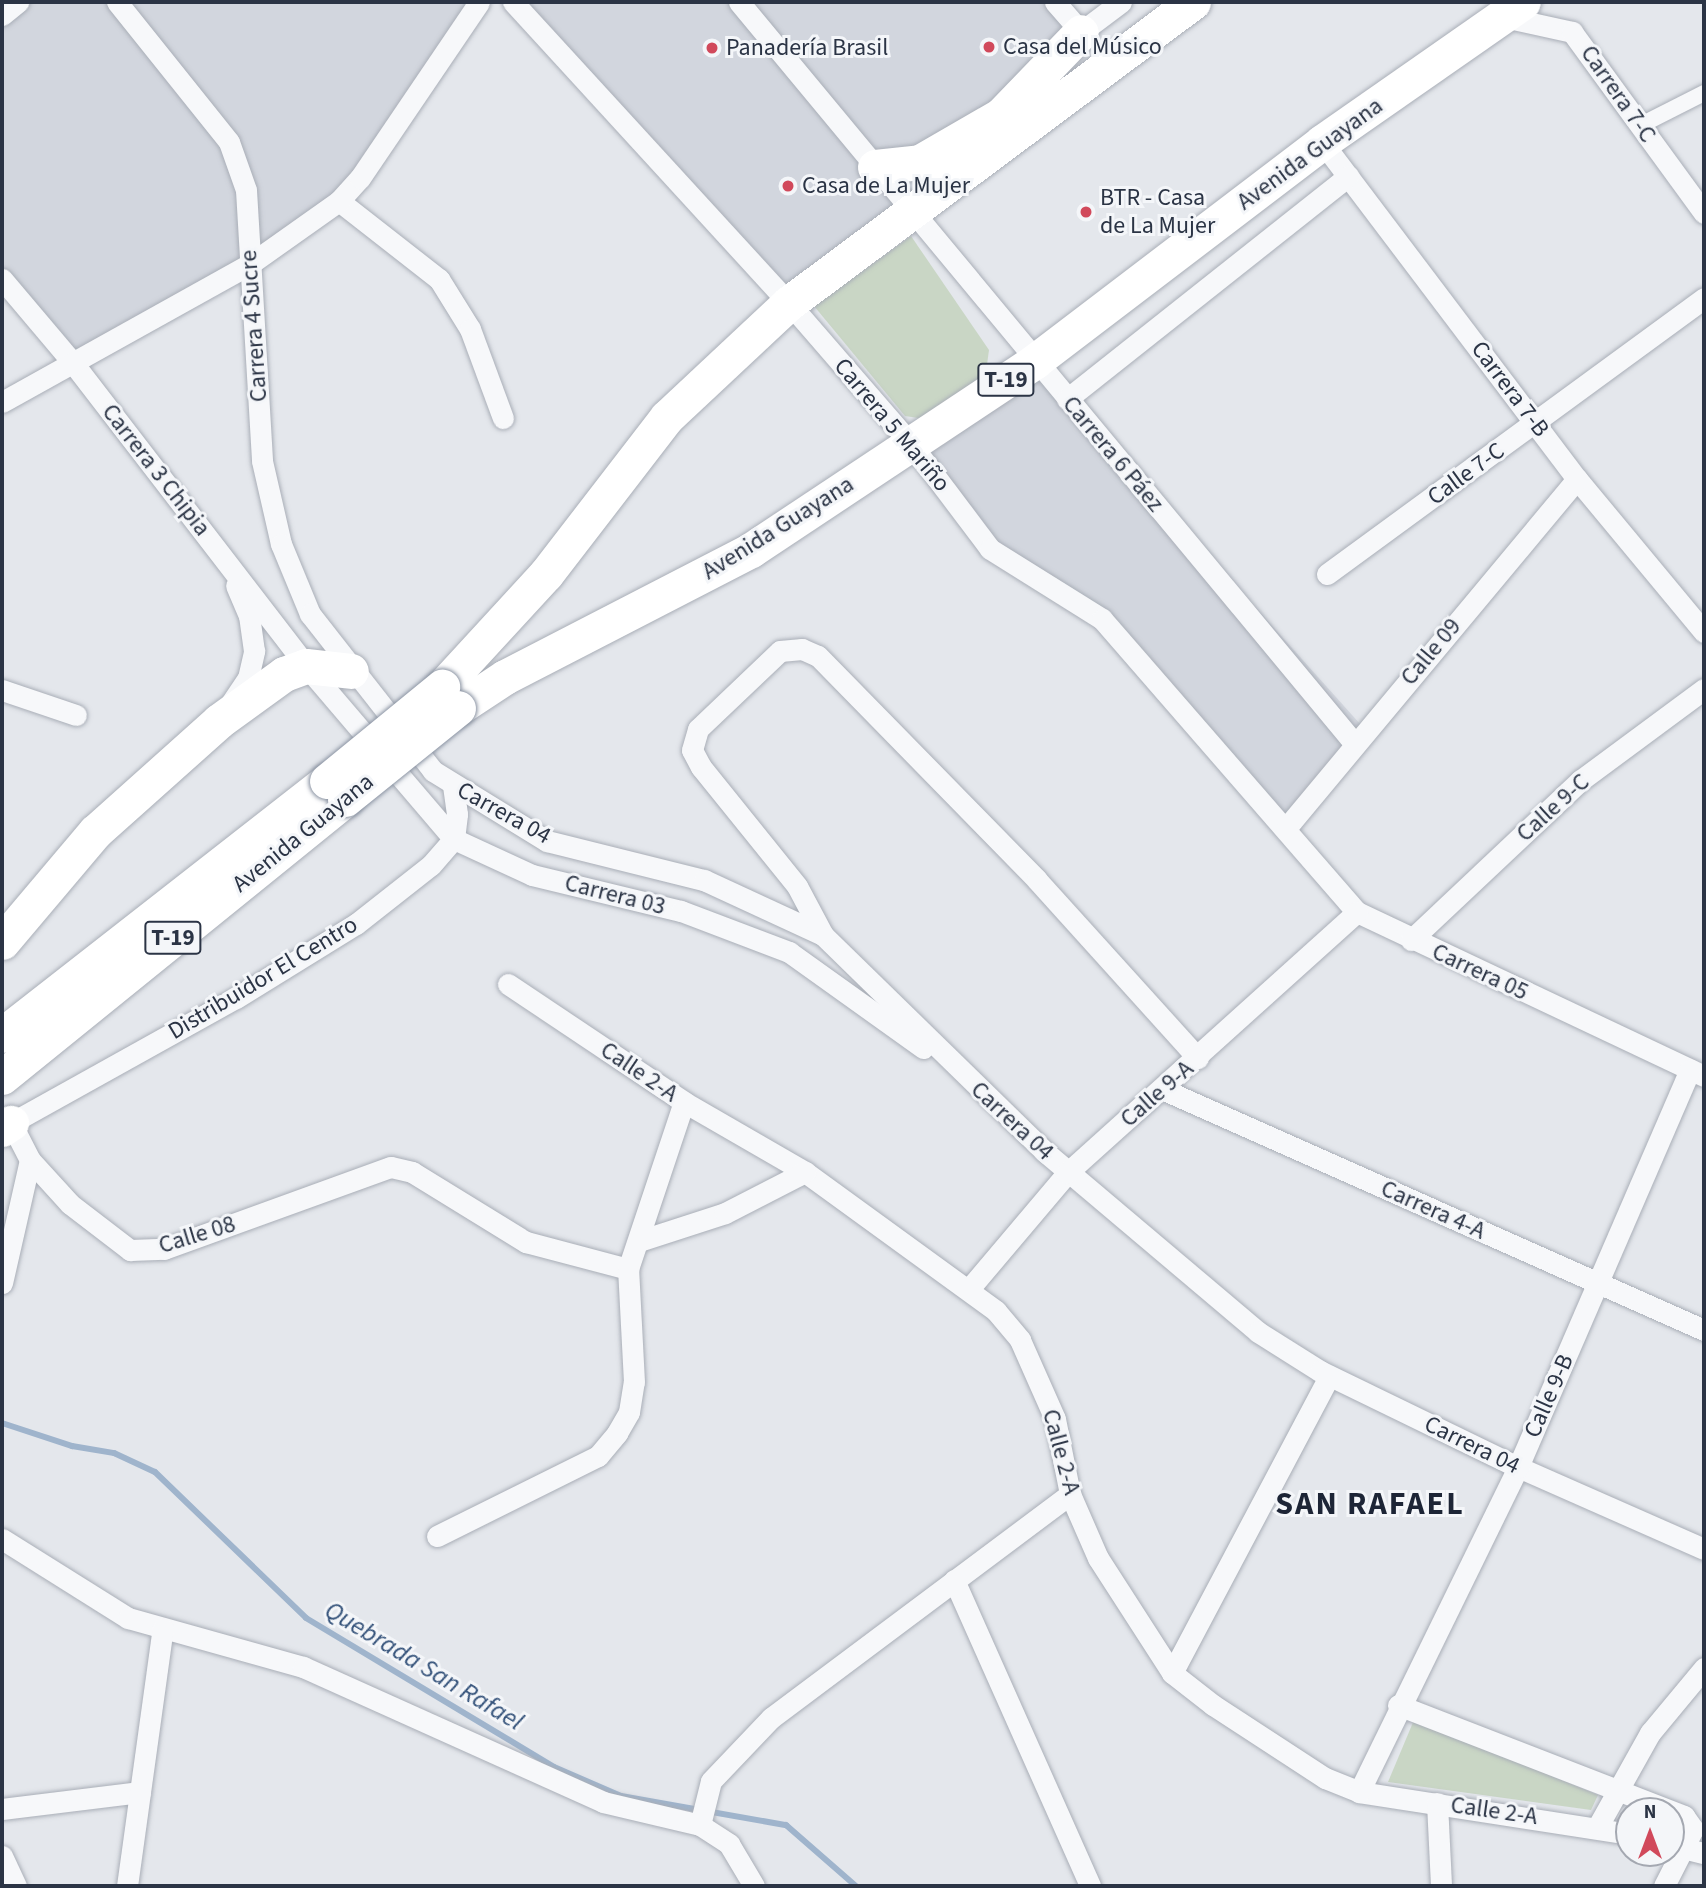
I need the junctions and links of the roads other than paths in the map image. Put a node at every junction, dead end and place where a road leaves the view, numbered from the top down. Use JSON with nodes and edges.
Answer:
{"nodes":[{"id":1,"x":18,"y":2,"type":"edge"},
{"id":2,"x":117,"y":2,"type":"edge"},
{"id":3,"x":479,"y":2,"type":"edge"},
{"id":4,"x":513,"y":2,"type":"edge"},
{"id":5,"x":739,"y":2,"type":"edge"},
{"id":6,"x":1055,"y":2,"type":"edge"},
{"id":7,"x":1121,"y":2,"type":"edge"},
{"id":8,"x":1194,"y":2,"type":"edge"},
{"id":9,"x":1513,"y":9,"type":"edge"},
{"id":10,"x":2,"y":15,"type":"edge"},
{"id":11,"x":1081,"y":32,"type":"junction"},
{"id":12,"x":1704,"y":93,"type":"edge"},
{"id":13,"x":1069,"y":94,"type":"junction"},
{"id":14,"x":1001,"y":115,"type":"junction"},
{"id":15,"x":1639,"y":126,"type":"junction"},
{"id":16,"x":1322,"y":142,"type":"junction"},
{"id":17,"x":875,"y":167,"type":"junction"},
{"id":18,"x":962,"y":172,"type":"junction"},
{"id":19,"x":1348,"y":176,"type":"junction"},
{"id":20,"x":339,"y":201,"type":"junction"},
{"id":21,"x":912,"y":213,"type":"junction"},
{"id":22,"x":1704,"y":213,"type":"edge"},
{"id":23,"x":250,"y":264,"type":"junction"},
{"id":24,"x":2,"y":279,"type":"edge"},
{"id":25,"x":1704,"y":298,"type":"edge"},
{"id":26,"x":789,"y":303,"type":"junction"},
{"id":27,"x":1035,"y":361,"type":"junction"},
{"id":28,"x":73,"y":363,"type":"junction"},
{"id":29,"x":1067,"y":399,"type":"junction"},
{"id":30,"x":2,"y":402,"type":"edge"},
{"id":31,"x":503,"y":418,"type":"dead end"},
{"id":32,"x":1537,"y":424,"type":"junction"},
{"id":33,"x":911,"y":444,"type":"junction"},
{"id":34,"x":1577,"y":478,"type":"junction"},
{"id":35,"x":225,"y":559,"type":"junction"},
{"id":36,"x":1327,"y":573,"type":"dead end"},
{"id":37,"x":1704,"y":632,"type":"edge"},
{"id":38,"x":306,"y":666,"type":"junction"},
{"id":39,"x":351,"y":671,"type":"junction"},
{"id":40,"x":1704,"y":689,"type":"edge"},
{"id":41,"x":2,"y":690,"type":"edge"},
{"id":42,"x":450,"y":698,"type":"junction"},
{"id":43,"x":76,"y":715,"type":"dead end"},
{"id":44,"x":219,"y":721,"type":"junction"},
{"id":45,"x":1354,"y":743,"type":"junction"},
{"id":46,"x":453,"y":785,"type":"junction"},
{"id":47,"x":336,"y":790,"type":"junction"},
{"id":48,"x":1287,"y":827,"type":"junction"},
{"id":49,"x":454,"y":839,"type":"junction"},
{"id":50,"x":1357,"y":912,"type":"junction"},
{"id":51,"x":823,"y":935,"type":"junction"},
{"id":52,"x":1411,"y":940,"type":"junction"},
{"id":53,"x":2,"y":942,"type":"edge"},
{"id":54,"x":508,"y":984,"type":"dead end"},
{"id":55,"x":2,"y":1035,"type":"edge"},
{"id":56,"x":1198,"y":1058,"type":"junction"},
{"id":57,"x":1697,"y":1073,"type":"edge"},
{"id":58,"x":2,"y":1077,"type":"edge"},
{"id":59,"x":964,"y":1077,"type":"junction"},
{"id":60,"x":1162,"y":1089,"type":"junction"},
{"id":61,"x":684,"y":1102,"type":"junction"},
{"id":62,"x":6,"y":1126,"type":"edge"},
{"id":63,"x":30,"y":1160,"type":"junction"},
{"id":64,"x":805,"y":1171,"type":"junction"},
{"id":65,"x":1067,"y":1173,"type":"junction"},
{"id":66,"x":639,"y":1241,"type":"junction"},
{"id":67,"x":628,"y":1269,"type":"junction"},
{"id":68,"x":2,"y":1283,"type":"edge"},
{"id":69,"x":1598,"y":1285,"type":"junction"},
{"id":70,"x":969,"y":1289,"type":"junction"},
{"id":71,"x":1704,"y":1330,"type":"edge"},
{"id":72,"x":1329,"y":1376,"type":"junction"},
{"id":73,"x":1518,"y":1467,"type":"junction"},
{"id":74,"x":1070,"y":1494,"type":"junction"},
{"id":75,"x":437,"y":1536,"type":"dead end"},
{"id":76,"x":2,"y":1539,"type":"edge"},
{"id":77,"x":1704,"y":1549,"type":"edge"},
{"id":78,"x":954,"y":1580,"type":"junction"},
{"id":79,"x":163,"y":1628,"type":"junction"},
{"id":80,"x":1704,"y":1668,"type":"edge"},
{"id":81,"x":1172,"y":1673,"type":"junction"},
{"id":82,"x":1398,"y":1705,"type":"junction"},
{"id":83,"x":1617,"y":1787,"type":"junction"},
{"id":84,"x":141,"y":1792,"type":"junction"},
{"id":85,"x":1359,"y":1792,"type":"junction"},
{"id":86,"x":1640,"y":1797,"type":"edge"},
{"id":87,"x":1437,"y":1803,"type":"junction"},
{"id":88,"x":2,"y":1809,"type":"edge"},
{"id":89,"x":1685,"y":1817,"type":"edge"},
{"id":90,"x":700,"y":1820,"type":"junction"},
{"id":91,"x":1598,"y":1826,"type":"junction"},
{"id":92,"x":1615,"y":1830,"type":"edge"},
{"id":93,"x":1685,"y":1837,"type":"edge"},
{"id":94,"x":1685,"y":1849,"type":"edge"},
{"id":95,"x":1704,"y":1853,"type":"edge"},
{"id":96,"x":2,"y":1856,"type":"edge"},
{"id":97,"x":1670,"y":1867,"type":"edge"},
{"id":98,"x":16,"y":1886,"type":"edge"},
{"id":99,"x":127,"y":1886,"type":"edge"},
{"id":100,"x":754,"y":1886,"type":"edge"},
{"id":101,"x":1090,"y":1886,"type":"edge"},
{"id":102,"x":1441,"y":1886,"type":"edge"},
{"id":103,"x":1664,"y":1886,"type":"edge"}],
"edges":[{"from":1,"to":10,"type":"street"},
{"from":2,"to":23,"type":"street","name":"Carrera 4 Sucre"},
{"from":3,"to":20,"type":"street"},
{"from":4,"to":26,"type":"street","name":"Carrera 5 Mariño"},
{"from":5,"to":17,"type":"street","name":"Carrera 6 Páez"},
{"from":6,"to":11,"type":"street"},
{"from":7,"to":11,"type":"street"},
{"from":8,"to":13,"type":"highway","name":"Avenida Guayana","number":"T-19"},
{"from":9,"to":15,"type":"street","name":"Carrera 7-C"},
{"from":9,"to":16,"type":"highway","name":"Avenida Guayana","number":"T-19"},
{"from":11,"to":14,"type":"highway"},
{"from":12,"to":15,"type":"street"},
{"from":13,"to":14,"type":"highway"},
{"from":13,"to":18,"type":"highway","name":"Avenida Guayana","number":"T-19"},
{"from":14,"to":17,"type":"highway"},
{"from":14,"to":18,"type":"highway"},
{"from":15,"to":22,"type":"street","name":"Carrera 7-C"},
{"from":16,"to":19,"type":"street","name":"Carrera 7-B"},
{"from":16,"to":27,"type":"highway","name":"Avenida Guayana","number":"T-19"},
{"from":17,"to":21,"type":"street","name":"Carrera 6 Páez"},
{"from":18,"to":21,"type":"highway","name":"Avenida Guayana","number":"T-19"},
{"from":19,"to":29,"type":"street"},
{"from":19,"to":32,"type":"street","name":"Carrera 7-B"},
{"from":20,"to":23,"type":"street"},
{"from":20,"to":31,"type":"street"},
{"from":21,"to":26,"type":"highway","name":"Avenida Guayana","number":"T-19"},
{"from":21,"to":27,"type":"street","name":"Carrera 6 Páez"},
{"from":23,"to":28,"type":"street"},
{"from":23,"to":39,"type":"street","name":"Carrera 4 Sucre"},
{"from":24,"to":28,"type":"street","name":"Carrera 3 Chipia"},
{"from":25,"to":32,"type":"street","name":"Calle 7-C"},
{"from":26,"to":33,"type":"street","name":"Carrera 5 Mariño"},
{"from":26,"to":42,"type":"highway","name":"Avenida Guayana","number":"T-19"},
{"from":27,"to":29,"type":"street","name":"Carrera 6 Páez"},
{"from":27,"to":33,"type":"highway","name":"Avenida Guayana","number":"T-19"},
{"from":28,"to":30,"type":"street"},
{"from":28,"to":35,"type":"street","name":"Carrera 3 Chipia"},
{"from":29,"to":45,"type":"street","name":"Carrera 6 Páez"},
{"from":32,"to":34,"type":"street","name":"Carrera 7-B"},
{"from":32,"to":36,"type":"street","name":"Calle 7-C"},
{"from":33,"to":42,"type":"highway","name":"Avenida Guayana","number":"T-19"},
{"from":33,"to":48,"type":"street","name":"Carrera 5 Mariño"},
{"from":34,"to":37,"type":"street","name":"Carrera 7-B"},
{"from":34,"to":45,"type":"street","name":"Calle 09"},
{"from":35,"to":38,"type":"street","name":"Carrera 3 Chipia"},
{"from":35,"to":44,"type":"street"},
{"from":38,"to":39,"type":"highway"},
{"from":38,"to":44,"type":"highway"},
{"from":38,"to":49,"type":"street","name":"Carrera 03"},
{"from":39,"to":46,"type":"street","name":"Carrera 04"},
{"from":40,"to":52,"type":"street","name":"Calle 9-C"},
{"from":41,"to":43,"type":"street"},
{"from":42,"to":47,"type":"highway","name":"Avenida Guayana","number":"T-19","bridge":true},
{"from":44,"to":53,"type":"highway"},
{"from":45,"to":48,"type":"street","name":"Calle 09"},
{"from":46,"to":49,"type":"street"},
{"from":46,"to":51,"type":"street","name":"Carrera 04"},
{"from":47,"to":55,"type":"highway","name":"Avenida Guayana","number":"T-19"},
{"from":47,"to":58,"type":"highway","name":"Avenida Guayana","number":"T-19"},
{"from":48,"to":50,"type":"street","name":"Carrera 05"},
{"from":49,"to":59,"type":"street","name":"Carrera 03"},
{"from":49,"to":62,"type":"street","name":"Distribuidor El Centro"},
{"from":50,"to":52,"type":"street","name":"Carrera 05"},
{"from":50,"to":56,"type":"street","name":"Calle 9-A"},
{"from":51,"to":56,"type":"street"},
{"from":51,"to":59,"type":"street","name":"Carrera 04"},
{"from":52,"to":57,"type":"street","name":"Carrera 05"},
{"from":54,"to":61,"type":"street","name":"Calle 2-A"},
{"from":56,"to":60,"type":"street","name":"Calle 9-A"},
{"from":57,"to":69,"type":"street","name":"Calle 9-B"},
{"from":59,"to":65,"type":"street","name":"Carrera 04"},
{"from":60,"to":65,"type":"street","name":"Calle 9-A"},
{"from":60,"to":69,"type":"street","name":"Carrera 4-A"},
{"from":61,"to":64,"type":"street","name":"Calle 2-A"},
{"from":61,"to":66,"type":"street"},
{"from":62,"to":63,"type":"street","name":"Calle 08"},
{"from":63,"to":67,"type":"street","name":"Calle 08"},
{"from":63,"to":68,"type":"street"},
{"from":64,"to":66,"type":"street"},
{"from":64,"to":70,"type":"street","name":"Calle 2-A"},
{"from":65,"to":70,"type":"street","name":"Calle 9-A"},
{"from":65,"to":72,"type":"street","name":"Carrera 04"},
{"from":66,"to":67,"type":"street"},
{"from":67,"to":75,"type":"street"},
{"from":69,"to":71,"type":"street","name":"Carrera 4-A"},
{"from":69,"to":73,"type":"street","name":"Calle 9-B"},
{"from":70,"to":74,"type":"street","name":"Calle 2-A"},
{"from":72,"to":73,"type":"street","name":"Carrera 04"},
{"from":72,"to":81,"type":"street"},
{"from":73,"to":77,"type":"street","name":"Carrera 04"},
{"from":73,"to":82,"type":"street","name":"Calle 9-B"},
{"from":74,"to":78,"type":"street"},
{"from":74,"to":81,"type":"street","name":"Calle 2-A"},
{"from":76,"to":79,"type":"street"},
{"from":78,"to":90,"type":"street"},
{"from":78,"to":101,"type":"street"},
{"from":79,"to":84,"type":"street"},
{"from":79,"to":90,"type":"street"},
{"from":80,"to":83,"type":"street"},
{"from":81,"to":85,"type":"street","name":"Calle 2-A"},
{"from":82,"to":83,"type":"street"},
{"from":82,"to":85,"type":"street","name":"Calle 9-B"},
{"from":83,"to":86,"type":"street"},
{"from":83,"to":91,"type":"street"},
{"from":84,"to":88,"type":"street"},
{"from":84,"to":99,"type":"street"},
{"from":85,"to":87,"type":"street","name":"Calle 2-A"},
{"from":87,"to":91,"type":"street","name":"Calle 2-A"},
{"from":87,"to":102,"type":"street"},
{"from":89,"to":93,"type":"street"},
{"from":90,"to":100,"type":"street"},
{"from":91,"to":92,"type":"street","name":"Calle 2-A"},
{"from":94,"to":95,"type":"street"},
{"from":96,"to":98,"type":"street"},
{"from":97,"to":103,"type":"street"}]}
